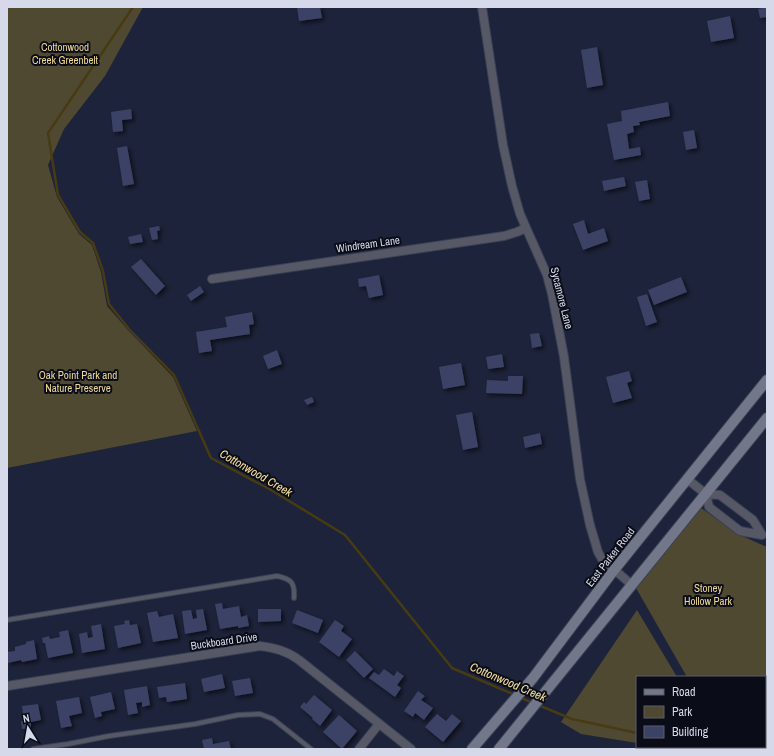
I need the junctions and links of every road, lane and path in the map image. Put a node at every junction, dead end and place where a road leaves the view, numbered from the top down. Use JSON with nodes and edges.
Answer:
{"nodes":[{"id":1,"x":482,"y":7,"type":"edge"},
{"id":2,"x":526,"y":228,"type":"junction"},
{"id":3,"x":212,"y":278,"type":"dead end"},
{"id":4,"x":767,"y":380,"type":"edge"},
{"id":5,"x":767,"y":418,"type":"edge"},
{"id":6,"x":687,"y":479,"type":"junction"},
{"id":7,"x":706,"y":494,"type":"junction"},
{"id":8,"x":764,"y":536,"type":"edge"},
{"id":9,"x":614,"y":570,"type":"junction"},
{"id":10,"x":632,"y":585,"type":"junction"},
{"id":11,"x":294,"y":598,"type":"dead end"},
{"id":12,"x":7,"y":620,"type":"edge"},
{"id":13,"x":7,"y":686,"type":"edge"},
{"id":14,"x":379,"y":724,"type":"junction"},
{"id":15,"x":33,"y":749,"type":"edge"},
{"id":16,"x":311,"y":749,"type":"edge"},
{"id":17,"x":359,"y":749,"type":"edge"},
{"id":18,"x":411,"y":749,"type":"edge"},
{"id":19,"x":472,"y":749,"type":"edge"},
{"id":20,"x":500,"y":749,"type":"edge"}],
"edges":[{"from":1,"to":2,"type":"street","name":"Sycamore Lane"},
{"from":2,"to":3,"type":"street","name":"Windream Lane"},
{"from":2,"to":9,"type":"street","name":"Sycamore Lane"},
{"from":4,"to":6,"type":"main road","name":"East Parker Road"},
{"from":5,"to":7,"type":"main road"},
{"from":6,"to":7,"type":"street"},
{"from":6,"to":9,"type":"main road","name":"East Parker Road"},
{"from":7,"to":8,"type":"street"},
{"from":7,"to":8,"type":"street"},
{"from":7,"to":10,"type":"main road"},
{"from":9,"to":10,"type":"street","name":"Sycamore Lane"},
{"from":9,"to":19,"type":"main road","name":"East Parker Road"},
{"from":10,"to":20,"type":"main road"},
{"from":11,"to":12,"type":"lane"},
{"from":13,"to":14,"type":"street","name":"Buckboard Drive"},
{"from":14,"to":17,"type":"street"},
{"from":14,"to":18,"type":"street","name":"Buckboard Drive"},
{"from":15,"to":16,"type":"lane"}]}
